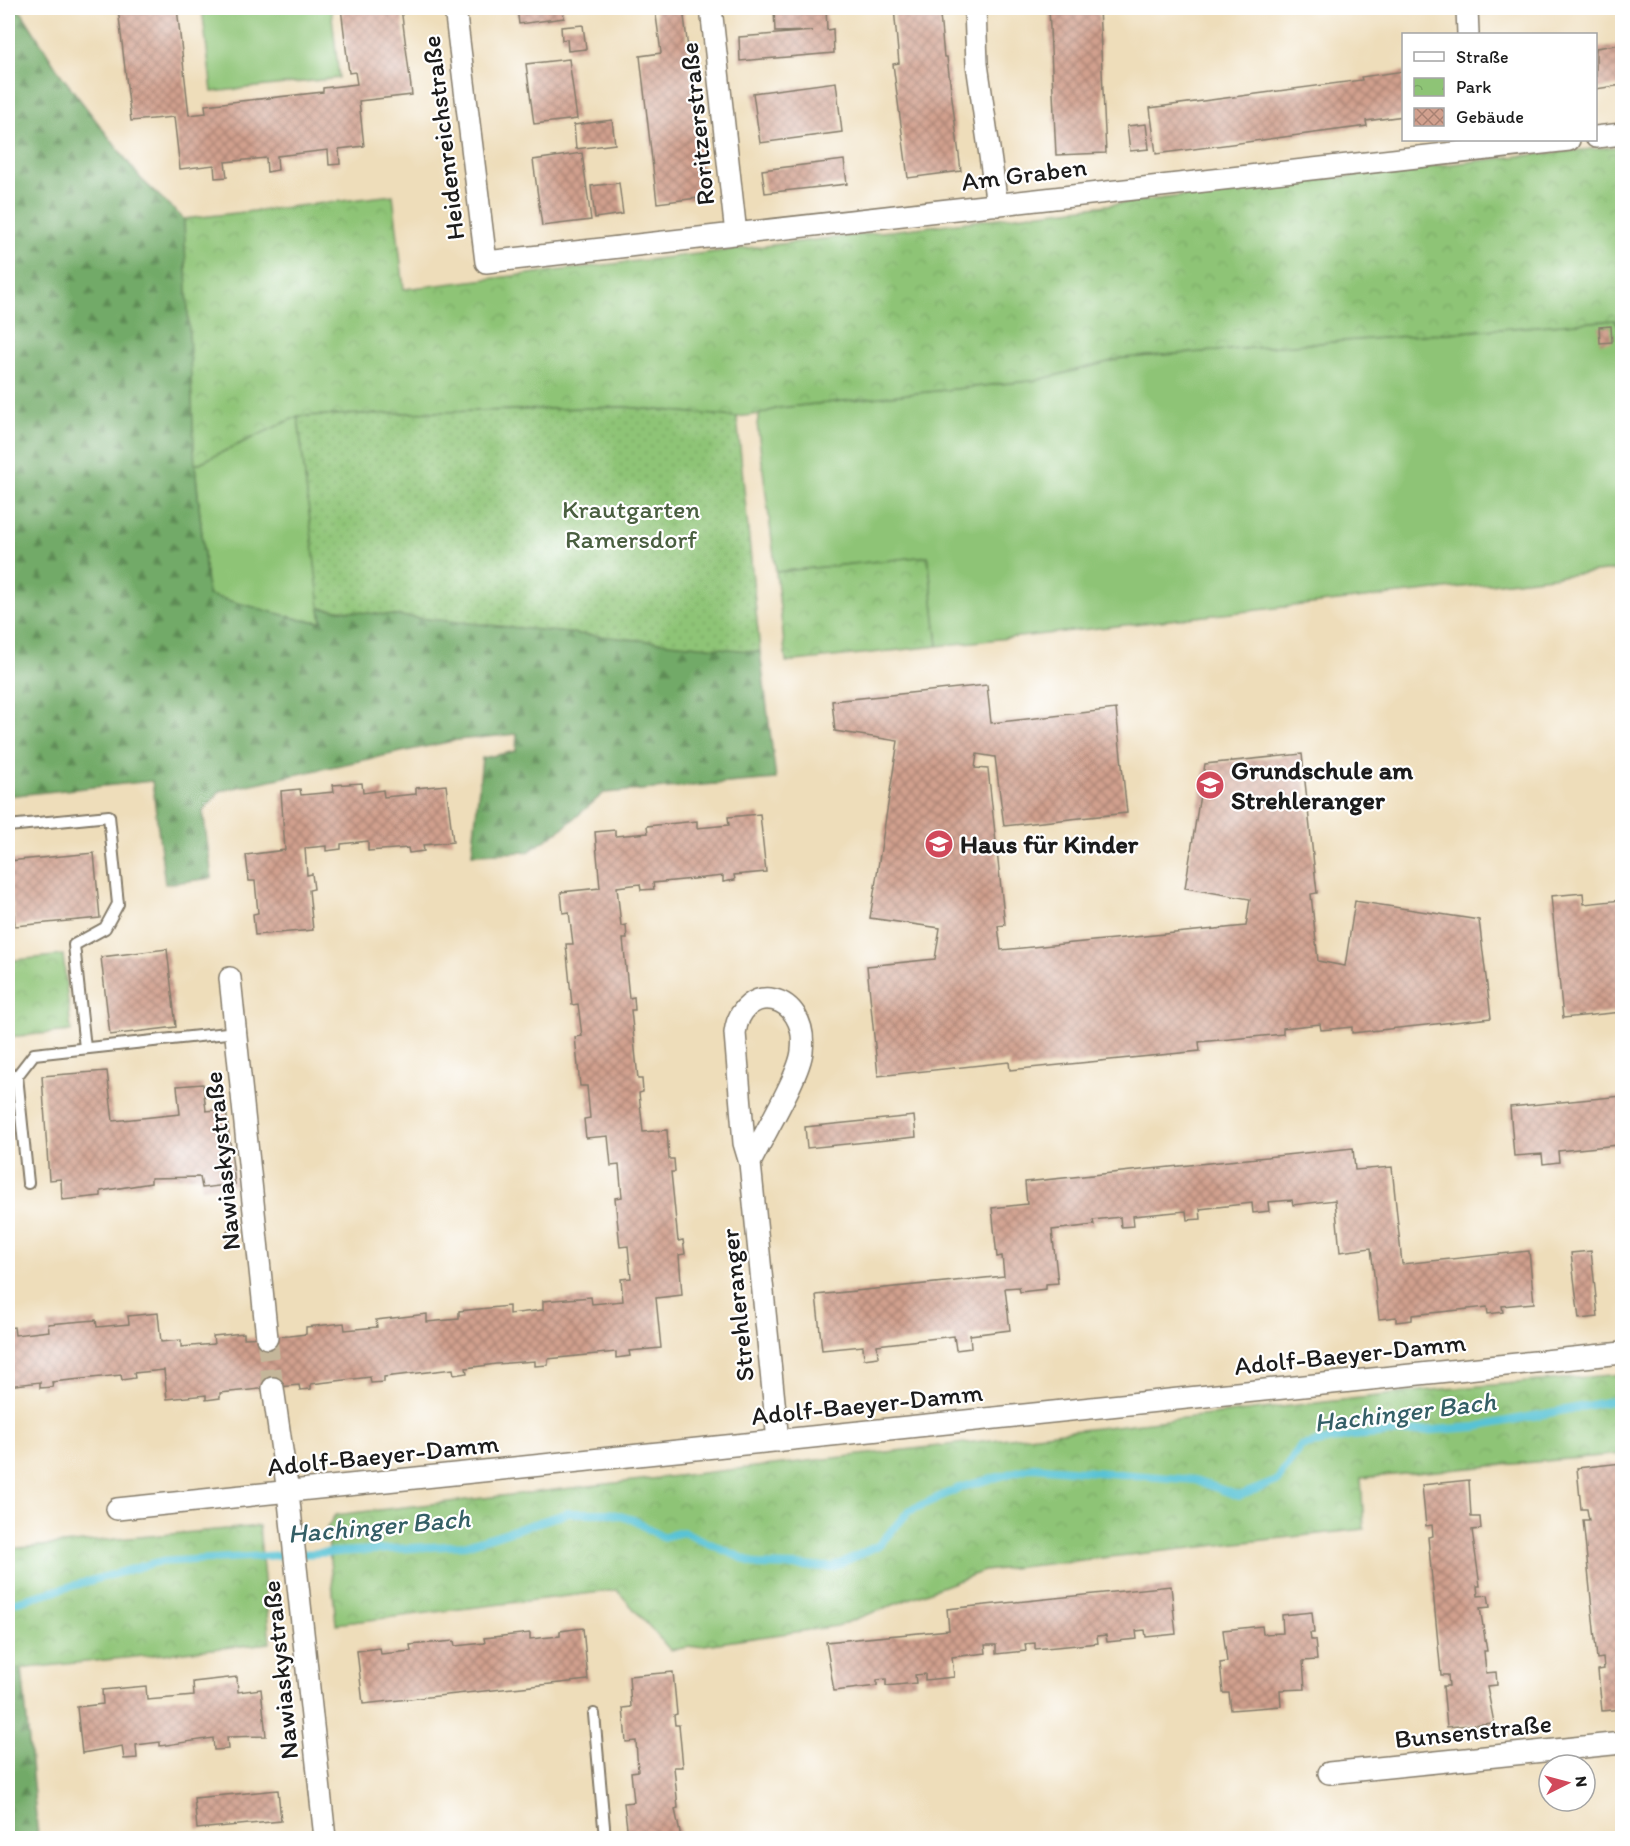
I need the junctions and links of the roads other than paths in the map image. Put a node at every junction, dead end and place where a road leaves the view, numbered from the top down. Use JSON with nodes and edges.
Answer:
{"nodes":[{"id":1,"x":455,"y":8,"type":"edge"},
{"id":2,"x":711,"y":8,"type":"edge"},
{"id":3,"x":975,"y":8,"type":"edge"},
{"id":4,"x":1467,"y":8,"type":"edge"},
{"id":5,"x":1468,"y":33,"type":"edge"},
{"id":6,"x":1623,"y":134,"type":"edge"},
{"id":7,"x":1597,"y":137,"type":"edge"},
{"id":8,"x":1545,"y":141,"type":"edge"},
{"id":9,"x":1474,"y":144,"type":"edge"},
{"id":10,"x":996,"y":205,"type":"junction"},
{"id":11,"x":736,"y":234,"type":"junction"},
{"id":12,"x":486,"y":262,"type":"joint"},
{"id":13,"x":8,"y":826,"type":"edge"},
{"id":14,"x":230,"y":978,"type":"dead end"},
{"id":15,"x":236,"y":1032,"type":"junction"},
{"id":16,"x":85,"y":1048,"type":"junction"},
{"id":17,"x":750,"y":1163,"type":"junction"},
{"id":18,"x":28,"y":1183,"type":"dead end"},
{"id":19,"x":267,"y":1338,"type":"tunnel mouth"},
{"id":20,"x":1623,"y":1353,"type":"edge"},
{"id":21,"x":273,"y":1388,"type":"tunnel mouth"},
{"id":22,"x":778,"y":1441,"type":"junction"},
{"id":23,"x":288,"y":1492,"type":"junction"},
{"id":24,"x":117,"y":1509,"type":"dead end"},
{"id":25,"x":594,"y":1714,"type":"dead end"},
{"id":26,"x":1623,"y":1743,"type":"edge"},
{"id":27,"x":1329,"y":1773,"type":"dead end"},
{"id":28,"x":325,"y":1839,"type":"edge"},
{"id":29,"x":605,"y":1839,"type":"edge"}],
"edges":[{"from":1,"to":12,"type":"street","name":"Heidenreichstraße"},
{"from":2,"to":11,"type":"street","name":"Roritzerstraße"},
{"from":3,"to":10,"type":"street"},
{"from":4,"to":5,"type":"street"},
{"from":6,"to":7,"type":"street"},
{"from":8,"to":9,"type":"street","name":"Am Graben"},
{"from":9,"to":10,"type":"street","name":"Am Graben"},
{"from":10,"to":11,"type":"street","name":"Am Graben"},
{"from":11,"to":12,"type":"street","name":"Am Graben"},
{"from":13,"to":16,"type":"lane"},
{"from":14,"to":15,"type":"street","name":"Nawiaskystraße"},
{"from":15,"to":16,"type":"lane"},
{"from":15,"to":19,"type":"street","name":"Nawiaskystraße"},
{"from":16,"to":18,"type":"lane"},
{"from":17,"to":17,"type":"street","name":"Strehleranger"},
{"from":17,"to":22,"type":"street","name":"Strehleranger"},
{"from":20,"to":22,"type":"street","name":"Adolf-Baeyer-Damm"},
{"from":21,"to":23,"type":"street","name":"Nawiaskystraße"},
{"from":22,"to":23,"type":"street","name":"Adolf-Baeyer-Damm"},
{"from":23,"to":24,"type":"street","name":"Adolf-Baeyer-Damm"},
{"from":23,"to":28,"type":"street","name":"Nawiaskystraße"},
{"from":25,"to":29,"type":"lane"},
{"from":26,"to":27,"type":"street","name":"Bunsenstraße"}]}
